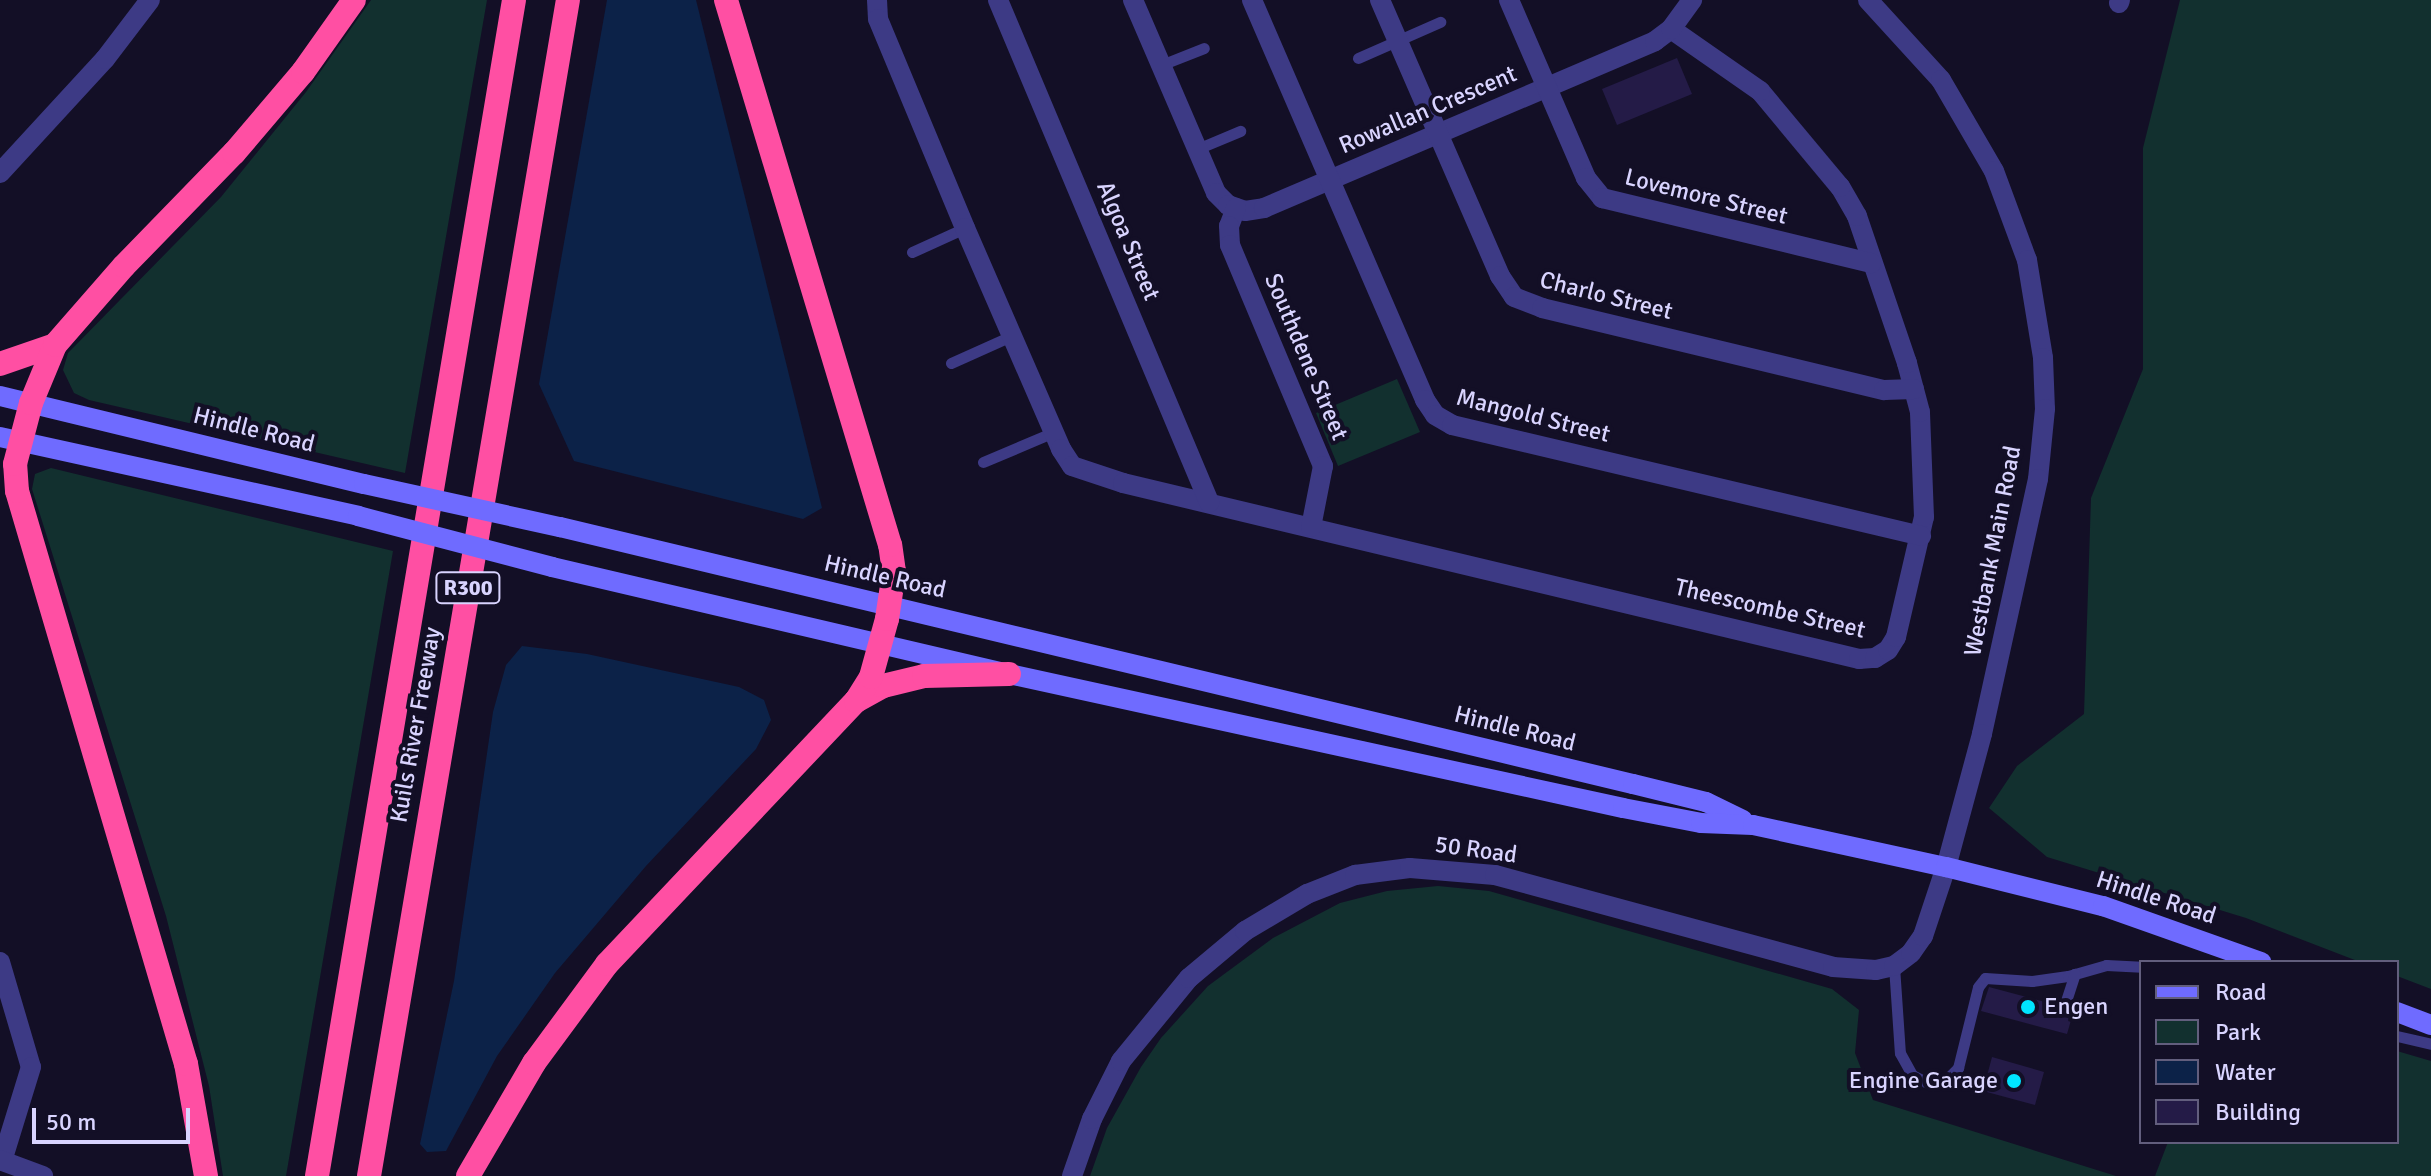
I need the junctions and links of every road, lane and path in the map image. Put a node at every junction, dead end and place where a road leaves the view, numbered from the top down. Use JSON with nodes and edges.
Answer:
{"nodes":[{"id":1,"x":150,"y":0,"type":"edge"},
{"id":2,"x":354,"y":0,"type":"edge"},
{"id":3,"x":514,"y":0,"type":"edge"},
{"id":4,"x":568,"y":0,"type":"edge"},
{"id":5,"x":726,"y":0,"type":"edge"},
{"id":6,"x":877,"y":0,"type":"edge"},
{"id":7,"x":998,"y":0,"type":"edge"},
{"id":8,"x":1133,"y":0,"type":"edge"},
{"id":9,"x":1252,"y":0,"type":"edge"},
{"id":10,"x":1380,"y":0,"type":"edge"},
{"id":11,"x":1509,"y":0,"type":"edge"},
{"id":12,"x":1692,"y":0,"type":"edge"},
{"id":13,"x":1868,"y":0,"type":"edge"},
{"id":14,"x":1440,"y":22,"type":"dead end"},
{"id":15,"x":1671,"y":29,"type":"junction"},
{"id":16,"x":1398,"y":41,"type":"junction"},
{"id":17,"x":1204,"y":48,"type":"dead end"},
{"id":18,"x":1358,"y":58,"type":"dead end"},
{"id":19,"x":1161,"y":65,"type":"junction"},
{"id":20,"x":1548,"y":87,"type":"junction"},
{"id":21,"x":1240,"y":131,"type":"dead end"},
{"id":22,"x":1438,"y":134,"type":"junction"},
{"id":23,"x":1197,"y":149,"type":"junction"},
{"id":24,"x":0,"y":173,"type":"edge"},
{"id":25,"x":1330,"y":180,"type":"junction"},
{"id":26,"x":1236,"y":208,"type":"junction"},
{"id":27,"x":965,"y":228,"type":"junction"},
{"id":28,"x":912,"y":252,"type":"dead end"},
{"id":29,"x":1871,"y":263,"type":"junction"},
{"id":30,"x":1011,"y":336,"type":"junction"},
{"id":31,"x":55,"y":345,"type":"junction"},
{"id":32,"x":951,"y":363,"type":"dead end"},
{"id":33,"x":0,"y":364,"type":"edge"},
{"id":34,"x":1914,"y":389,"type":"junction"},
{"id":35,"x":0,"y":396,"type":"edge"},
{"id":36,"x":31,"y":403,"type":"junction"},
{"id":37,"x":1054,"y":432,"type":"junction"},
{"id":38,"x":10,"y":439,"type":"edge"},
{"id":39,"x":983,"y":462,"type":"dead end"},
{"id":40,"x":1209,"y":502,"type":"junction"},
{"id":41,"x":1311,"y":527,"type":"junction"},
{"id":42,"x":1921,"y":536,"type":"junction"},
{"id":43,"x":890,"y":604,"type":"junction"},
{"id":44,"x":881,"y":643,"type":"junction"},
{"id":45,"x":1009,"y":674,"type":"junction"},
{"id":46,"x":856,"y":701,"type":"junction"},
{"id":47,"x":1753,"y":825,"type":"junction"},
{"id":48,"x":1946,"y":867,"type":"junction"},
{"id":49,"x":2255,"y":960,"type":"edge"},
{"id":50,"x":0,"y":962,"type":"edge"},
{"id":51,"x":1894,"y":966,"type":"junction"},
{"id":52,"x":2139,"y":967,"type":"edge"},
{"id":53,"x":2075,"y":974,"type":"junction"},
{"id":54,"x":2064,"y":1007,"type":"dead end"},
{"id":55,"x":8,"y":1010,"type":"edge"},
{"id":56,"x":2399,"y":1013,"type":"edge"},
{"id":57,"x":2431,"y":1025,"type":"edge"},
{"id":58,"x":2399,"y":1036,"type":"edge"},
{"id":59,"x":2431,"y":1044,"type":"edge"},
{"id":60,"x":1,"y":1160,"type":"edge"},
{"id":61,"x":43,"y":1176,"type":"edge"},
{"id":62,"x":206,"y":1176,"type":"edge"},
{"id":63,"x":317,"y":1176,"type":"edge"},
{"id":64,"x":369,"y":1176,"type":"edge"},
{"id":65,"x":468,"y":1176,"type":"edge"},
{"id":66,"x":1072,"y":1176,"type":"edge"}],
"edges":[{"from":1,"to":24,"type":"street"},
{"from":2,"to":31,"type":"highway"},
{"from":3,"to":63,"type":"highway","name":"Kuils River Freeway","number":"R300"},
{"from":4,"to":64,"type":"highway","name":"Kuils River Freeway","number":"R300"},
{"from":5,"to":43,"type":"highway"},
{"from":6,"to":27,"type":"street","name":"Theescombe Street"},
{"from":7,"to":40,"type":"street","name":"Algoa Street"},
{"from":8,"to":19,"type":"street"},
{"from":9,"to":25,"type":"street","name":"Mangold Street"},
{"from":10,"to":16,"type":"street","name":"Charlo Street"},
{"from":11,"to":20,"type":"street","name":"Lovemore Street"},
{"from":12,"to":15,"type":"street","name":"Rowallan Crescent"},
{"from":13,"to":48,"type":"street","name":"Westbank Main Road"},
{"from":14,"to":16,"type":"lane"},
{"from":15,"to":20,"type":"street","name":"Rowallan Crescent"},
{"from":15,"to":29,"type":"street","name":"Theescombe Street"},
{"from":16,"to":18,"type":"lane"},
{"from":16,"to":22,"type":"street","name":"Charlo Street"},
{"from":17,"to":19,"type":"lane"},
{"from":19,"to":23,"type":"street"},
{"from":20,"to":22,"type":"street","name":"Rowallan Crescent"},
{"from":20,"to":29,"type":"street","name":"Lovemore Street"},
{"from":21,"to":23,"type":"lane"},
{"from":22,"to":25,"type":"street","name":"Rowallan Crescent"},
{"from":22,"to":34,"type":"street","name":"Charlo Street"},
{"from":23,"to":26,"type":"street"},
{"from":25,"to":26,"type":"street","name":"Rowallan Crescent"},
{"from":25,"to":42,"type":"street","name":"Mangold Street"},
{"from":26,"to":41,"type":"street","name":"Southdene Street"},
{"from":27,"to":28,"type":"lane"},
{"from":27,"to":30,"type":"street","name":"Theescombe Street"},
{"from":29,"to":34,"type":"street","name":"Theescombe Street"},
{"from":30,"to":32,"type":"lane"},
{"from":30,"to":37,"type":"street","name":"Theescombe Street"},
{"from":31,"to":33,"type":"highway"},
{"from":31,"to":36,"type":"highway"},
{"from":34,"to":42,"type":"street","name":"Theescombe Street"},
{"from":35,"to":36,"type":"main road","name":"Hindle Road"},
{"from":36,"to":38,"type":"highway"},
{"from":36,"to":43,"type":"main road","name":"Hindle Road","bridge":true},
{"from":37,"to":39,"type":"lane"},
{"from":37,"to":40,"type":"street","name":"Theescombe Street"},
{"from":38,"to":44,"type":"main road","name":"Hindle Road","bridge":true},
{"from":38,"to":62,"type":"highway"},
{"from":40,"to":41,"type":"street","name":"Theescombe Street"},
{"from":41,"to":42,"type":"street","name":"Theescombe Street"},
{"from":43,"to":44,"type":"highway"},
{"from":43,"to":47,"type":"main road","name":"Hindle Road"},
{"from":44,"to":45,"type":"main road","name":"Hindle Road"},
{"from":44,"to":46,"type":"highway"},
{"from":45,"to":46,"type":"highway"},
{"from":45,"to":47,"type":"main road","name":"Hindle Road"},
{"from":46,"to":65,"type":"highway"},
{"from":47,"to":48,"type":"main road","name":"Hindle Road"},
{"from":48,"to":49,"type":"main road","name":"Hindle Road"},
{"from":48,"to":51,"type":"street"},
{"from":50,"to":55,"type":"street"},
{"from":51,"to":53,"type":"lane"},
{"from":51,"to":66,"type":"street","name":"50 Road"},
{"from":52,"to":53,"type":"lane"},
{"from":53,"to":54,"type":"lane"},
{"from":55,"to":60,"type":"street"},
{"from":56,"to":57,"type":"main road"},
{"from":58,"to":59,"type":"lane"},
{"from":60,"to":61,"type":"street"}]}
